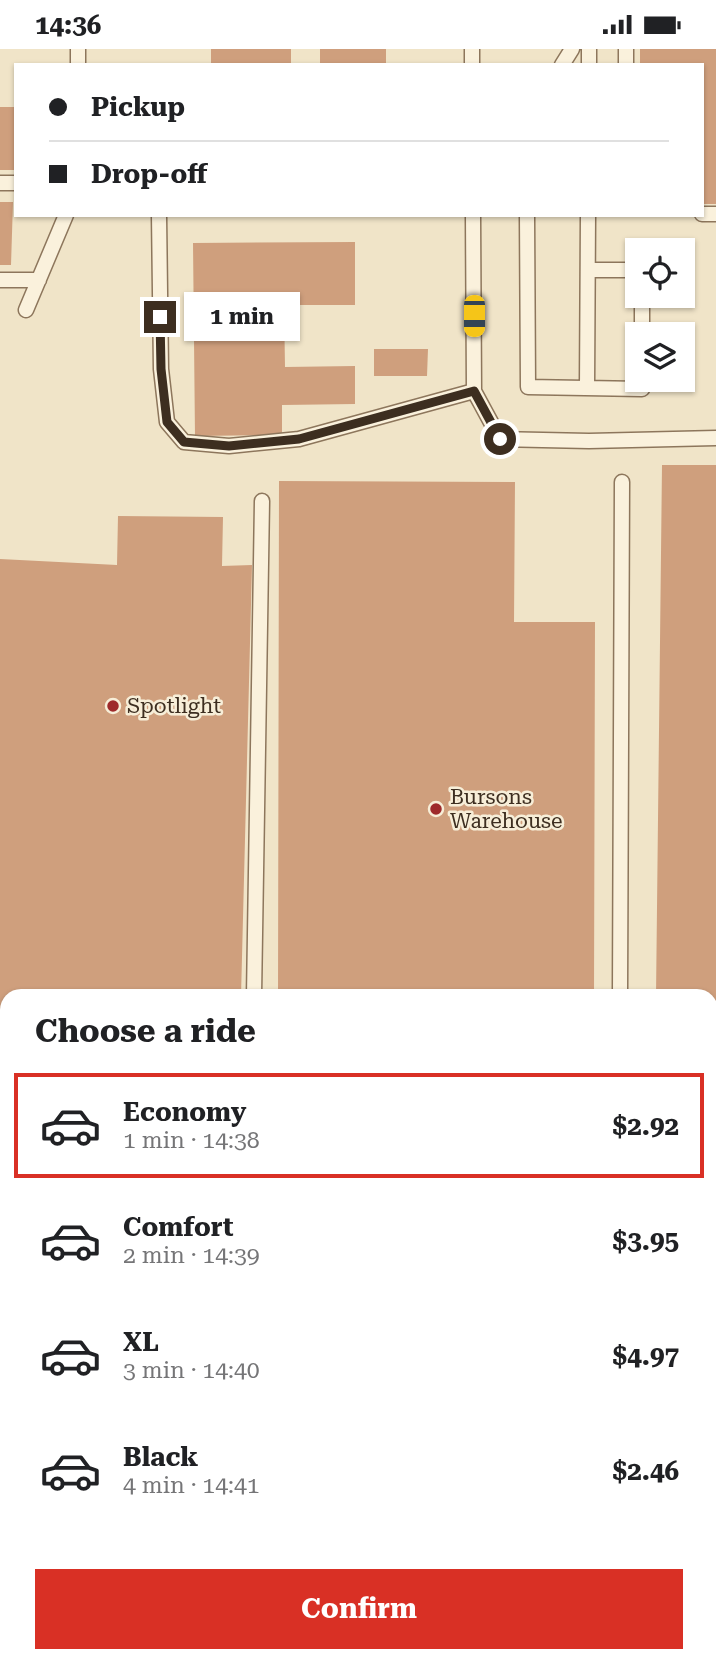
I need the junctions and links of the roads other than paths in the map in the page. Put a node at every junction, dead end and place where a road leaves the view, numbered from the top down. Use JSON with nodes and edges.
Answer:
{"nodes":[{"id":1,"x":65,"y":217,"type":"edge"},
{"id":2,"x":159,"y":217,"type":"edge"},
{"id":3,"x":473,"y":217,"type":"edge"},
{"id":4,"x":527,"y":217,"type":"edge"},
{"id":5,"x":588,"y":217,"type":"edge"},
{"id":6,"x":588,"y":270,"type":"junction"},
{"id":7,"x":625,"y":270,"type":"edge"},
{"id":8,"x":0,"y":280,"type":"edge"},
{"id":9,"x":39,"y":280,"type":"junction"},
{"id":10,"x":26,"y":310,"type":"dead end"},
{"id":11,"x":586,"y":388,"type":"junction"},
{"id":12,"x":625,"y":389,"type":"edge"},
{"id":13,"x":474,"y":391,"type":"junction"},
{"id":14,"x":716,"y":438,"type":"edge"},
{"id":15,"x":622,"y":482,"type":"dead end"},
{"id":16,"x":262,"y":501,"type":"dead end"},
{"id":17,"x":254,"y":989,"type":"edge"},
{"id":18,"x":620,"y":989,"type":"edge"}],
"edges":[{"from":1,"to":9,"type":"lane"},
{"from":2,"to":13,"type":"lane"},
{"from":3,"to":13,"type":"lane"},
{"from":4,"to":11,"type":"lane"},
{"from":5,"to":6,"type":"lane"},
{"from":6,"to":7,"type":"lane"},
{"from":6,"to":11,"type":"lane"},
{"from":8,"to":9,"type":"lane"},
{"from":9,"to":10,"type":"lane"},
{"from":11,"to":12,"type":"lane"},
{"from":13,"to":14,"type":"lane"},
{"from":15,"to":18,"type":"lane"},
{"from":16,"to":17,"type":"lane"}]}
